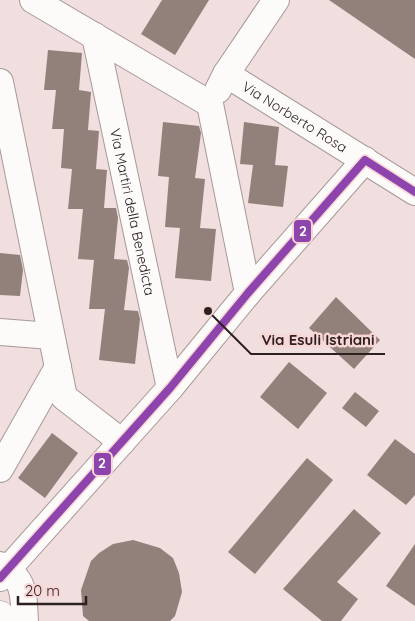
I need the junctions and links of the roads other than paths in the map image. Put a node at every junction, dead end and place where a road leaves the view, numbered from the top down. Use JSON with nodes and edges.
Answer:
{"nodes":[{"id":1,"x":32,"y":0,"type":"edge"},
{"id":2,"x":276,"y":0,"type":"edge"},
{"id":3,"x":96,"y":36,"type":"junction"},
{"id":4,"x":226,"y":74,"type":"junction"},
{"id":5,"x":0,"y":82,"type":"edge"},
{"id":6,"x":210,"y":104,"type":"junction"},
{"id":7,"x":365,"y":160,"type":"junction"},
{"id":8,"x":415,"y":192,"type":"edge"},
{"id":9,"x":248,"y":293,"type":"junction"},
{"id":10,"x":0,"y":332,"type":"edge"},
{"id":11,"x":51,"y":336,"type":"junction"},
{"id":12,"x":58,"y":367,"type":"junction"},
{"id":13,"x":170,"y":388,"type":"junction"},
{"id":14,"x":122,"y":442,"type":"junction"},
{"id":15,"x":0,"y":469,"type":"edge"},
{"id":16,"x":2,"y":571,"type":"edge"},
{"id":17,"x":0,"y":615,"type":"edge"},
{"id":18,"x":0,"y":621,"type":"edge"},
{"id":19,"x":25,"y":621,"type":"edge"}],
"edges":[{"from":1,"to":3,"type":"street"},
{"from":2,"to":4,"type":"street"},
{"from":3,"to":6,"type":"street"},
{"from":3,"to":13,"type":"street","name":"Via Martiri della Benedicta"},
{"from":4,"to":6,"type":"street"},
{"from":4,"to":7,"type":"street","name":"Via Norberto Rosa"},
{"from":5,"to":11,"type":"street"},
{"from":6,"to":9,"type":"street"},
{"from":7,"to":8,"type":"street","name":"Via Norberto Rosa"},
{"from":7,"to":9,"type":"street"},
{"from":9,"to":13,"type":"street"},
{"from":10,"to":11,"type":"street"},
{"from":11,"to":12,"type":"street"},
{"from":12,"to":14,"type":"street"},
{"from":12,"to":15,"type":"street"},
{"from":13,"to":14,"type":"street"},
{"from":14,"to":16,"type":"street"},
{"from":16,"to":19,"type":"street"},
{"from":17,"to":18,"type":"street"}]}
